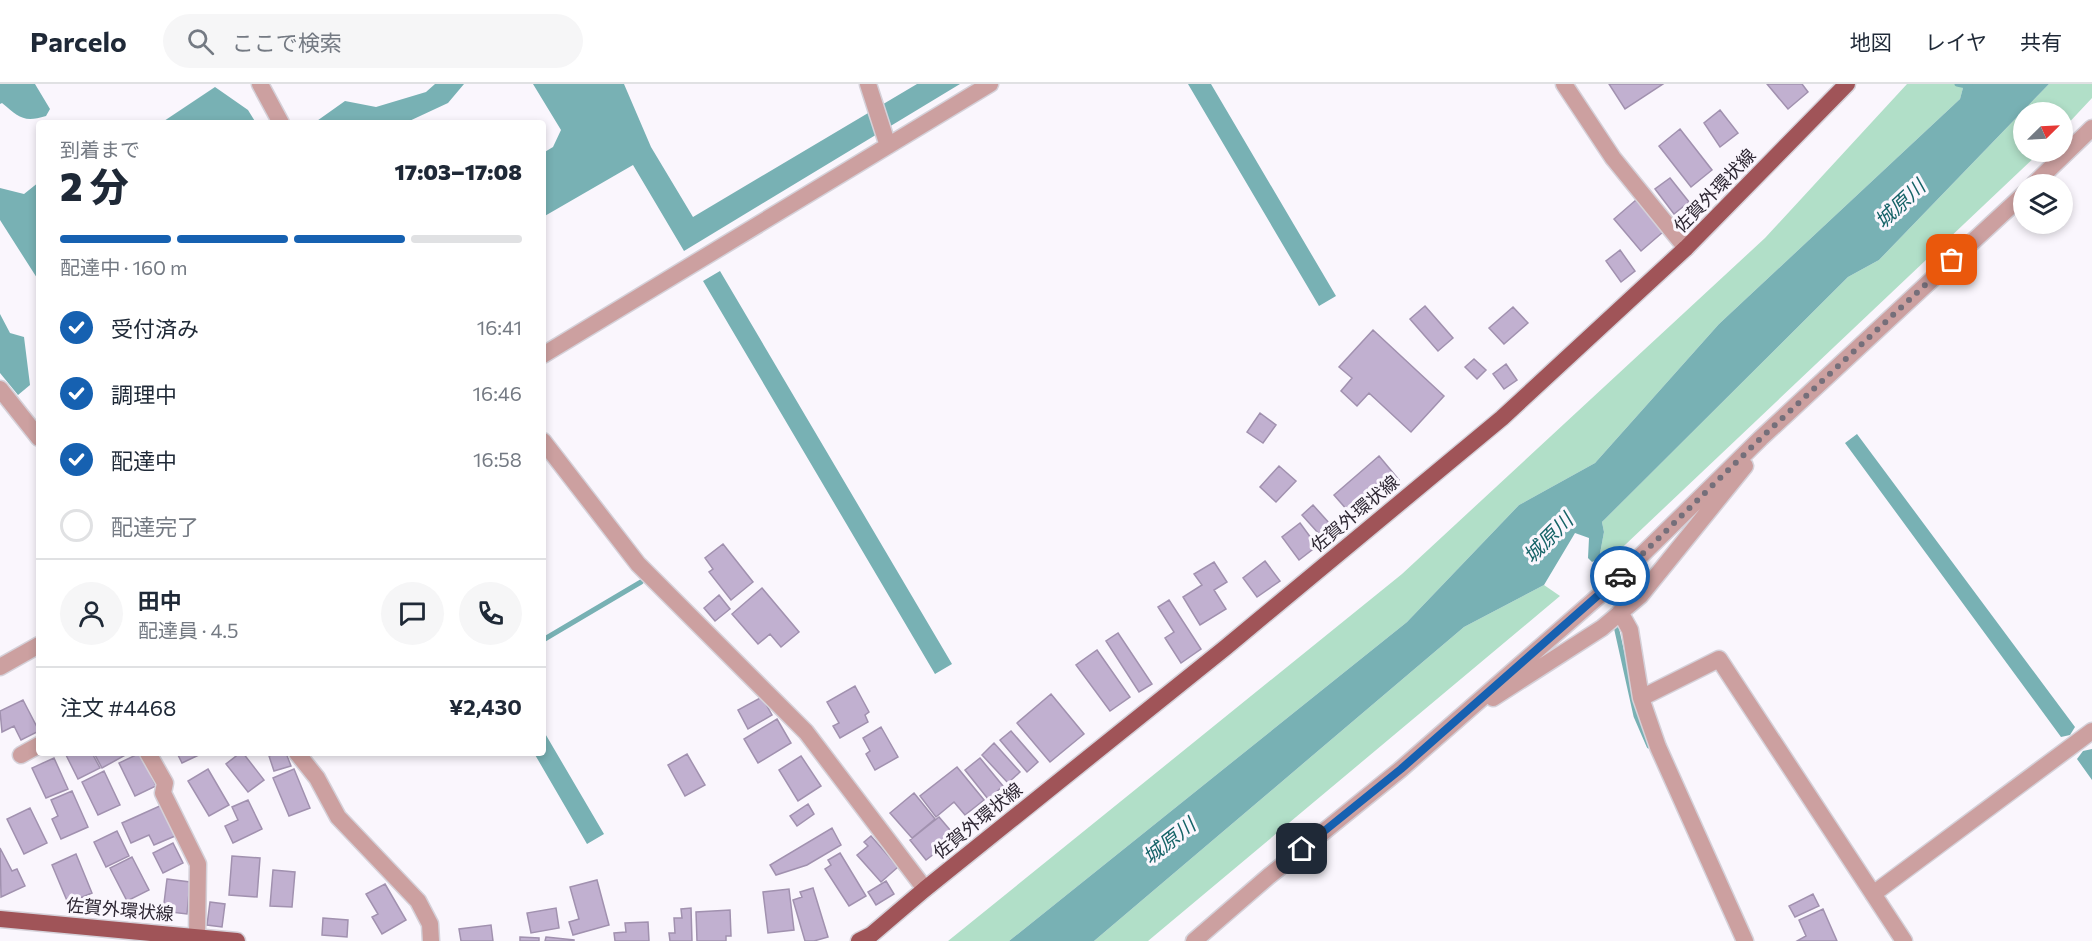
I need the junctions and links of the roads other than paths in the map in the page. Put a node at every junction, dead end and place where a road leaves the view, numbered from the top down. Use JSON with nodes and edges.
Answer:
{"nodes":[{"id":1,"x":260,"y":84,"type":"edge"},
{"id":2,"x":868,"y":84,"type":"edge"},
{"id":3,"x":990,"y":84,"type":"edge"},
{"id":4,"x":1564,"y":84,"type":"edge"},
{"id":5,"x":1846,"y":84,"type":"edge"},
{"id":6,"x":279,"y":120,"type":"edge"},
{"id":7,"x":2092,"y":128,"type":"edge"},
{"id":8,"x":888,"y":146,"type":"junction"},
{"id":9,"x":2044,"y":174,"type":"edge"},
{"id":10,"x":2013,"y":204,"type":"edge"},
{"id":11,"x":1686,"y":248,"type":"junction"},
{"id":12,"x":546,"y":354,"type":"edge"},
{"id":13,"x":0,"y":388,"type":"edge"},
{"id":14,"x":36,"y":434,"type":"edge"},
{"id":15,"x":1761,"y":438,"type":"junction"},
{"id":16,"x":546,"y":445,"type":"edge"},
{"id":17,"x":1620,"y":612,"type":"junction"},
{"id":18,"x":36,"y":647,"type":"edge"},
{"id":19,"x":0,"y":668,"type":"edge"},
{"id":20,"x":1641,"y":698,"type":"junction"},
{"id":21,"x":1473,"y":706,"type":"junction"},
{"id":22,"x":2092,"y":732,"type":"edge"},
{"id":23,"x":36,"y":747,"type":"edge"},
{"id":24,"x":21,"y":755,"type":"dead end"},
{"id":25,"x":150,"y":756,"type":"edge"},
{"id":26,"x":299,"y":756,"type":"edge"},
{"id":27,"x":925,"y":889,"type":"junction"},
{"id":28,"x":1873,"y":894,"type":"junction"},
{"id":29,"x":0,"y":918,"type":"edge"},
{"id":30,"x":197,"y":937,"type":"junction"},
{"id":31,"x":237,"y":941,"type":"edge"},
{"id":32,"x":431,"y":941,"type":"edge"},
{"id":33,"x":859,"y":941,"type":"edge"},
{"id":34,"x":1194,"y":941,"type":"edge"},
{"id":35,"x":1745,"y":941,"type":"edge"},
{"id":36,"x":1904,"y":941,"type":"edge"}],
"edges":[{"from":1,"to":6,"type":"street"},
{"from":2,"to":8,"type":"street"},
{"from":3,"to":8,"type":"street"},
{"from":4,"to":11,"type":"street"},
{"from":5,"to":11,"type":"main road","name":"佐賀外環状線"},
{"from":7,"to":9,"type":"street"},
{"from":8,"to":12,"type":"street"},
{"from":10,"to":15,"type":"street"},
{"from":11,"to":27,"type":"main road","name":"佐賀外環状線"},
{"from":13,"to":14,"type":"street"},
{"from":15,"to":17,"type":"street"},
{"from":15,"to":21,"type":"street"},
{"from":16,"to":27,"type":"street"},
{"from":17,"to":20,"type":"street"},
{"from":17,"to":21,"type":"street"},
{"from":18,"to":19,"type":"street"},
{"from":20,"to":28,"type":"street"},
{"from":20,"to":35,"type":"street"},
{"from":21,"to":34,"type":"street"},
{"from":22,"to":28,"type":"street"},
{"from":23,"to":24,"type":"street"},
{"from":25,"to":30,"type":"street"},
{"from":26,"to":32,"type":"street"},
{"from":27,"to":33,"type":"main road","name":"佐賀外環状線"},
{"from":28,"to":36,"type":"street"},
{"from":29,"to":30,"type":"main road","name":"佐賀外環状線"},
{"from":30,"to":31,"type":"main road","name":"佐賀外環状線"}]}
